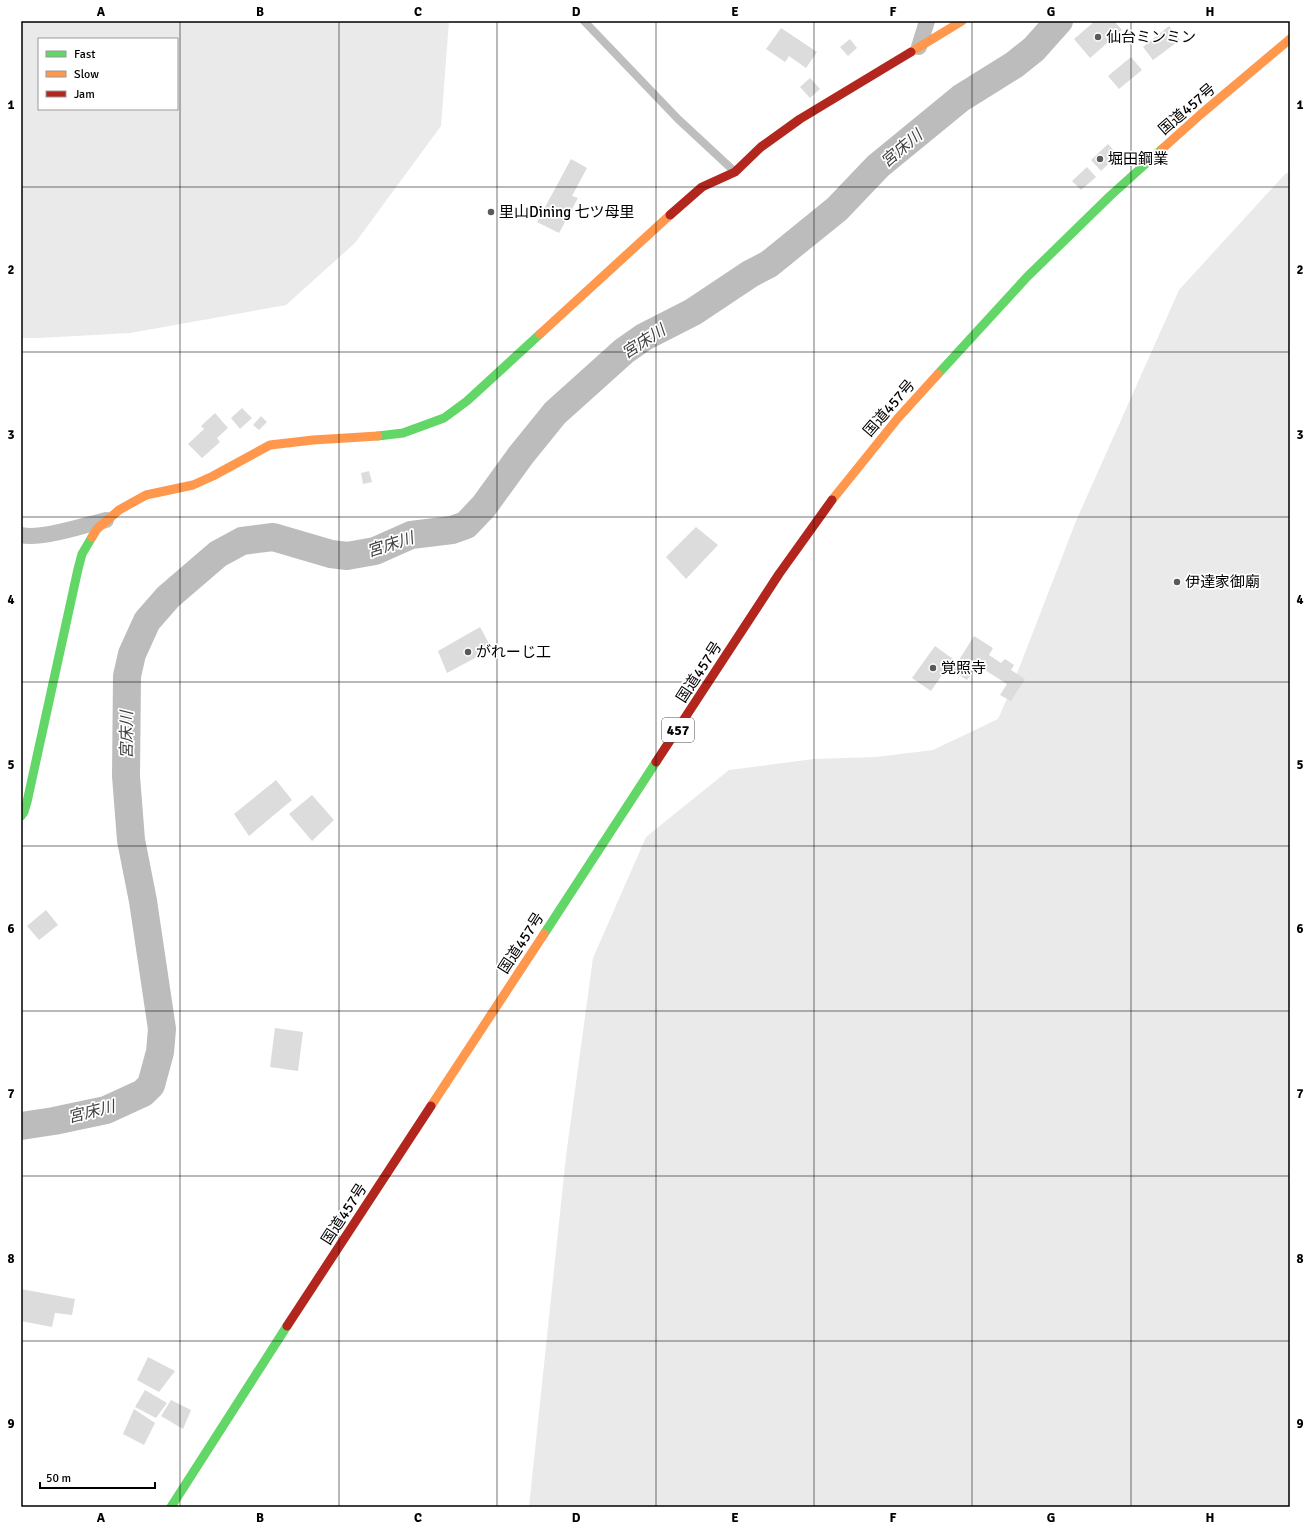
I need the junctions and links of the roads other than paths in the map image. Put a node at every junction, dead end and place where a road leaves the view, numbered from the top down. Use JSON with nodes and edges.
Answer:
{"nodes":[{"id":1,"x":584,"y":21,"type":"edge"},
{"id":2,"x":927,"y":21,"type":"edge"},
{"id":3,"x":962,"y":21,"type":"edge"},
{"id":4,"x":1290,"y":39,"type":"edge"},
{"id":5,"x":919,"y":47,"type":"junction"},
{"id":6,"x":735,"y":172,"type":"junction"},
{"id":7,"x":106,"y":520,"type":"junction"},
{"id":8,"x":21,"y":535,"type":"edge"},
{"id":9,"x":21,"y":816,"type":"edge"},
{"id":10,"x":171,"y":1507,"type":"edge"}],
"edges":[{"from":1,"to":6,"type":"lane"},
{"from":2,"to":5,"type":"street"},
{"from":3,"to":5,"type":"main road"},
{"from":4,"to":10,"type":"main road","name":"国道457号","number":"457"},
{"from":5,"to":6,"type":"main road"},
{"from":6,"to":7,"type":"main road"},
{"from":7,"to":8,"type":"street"},
{"from":7,"to":9,"type":"main road"}]}
